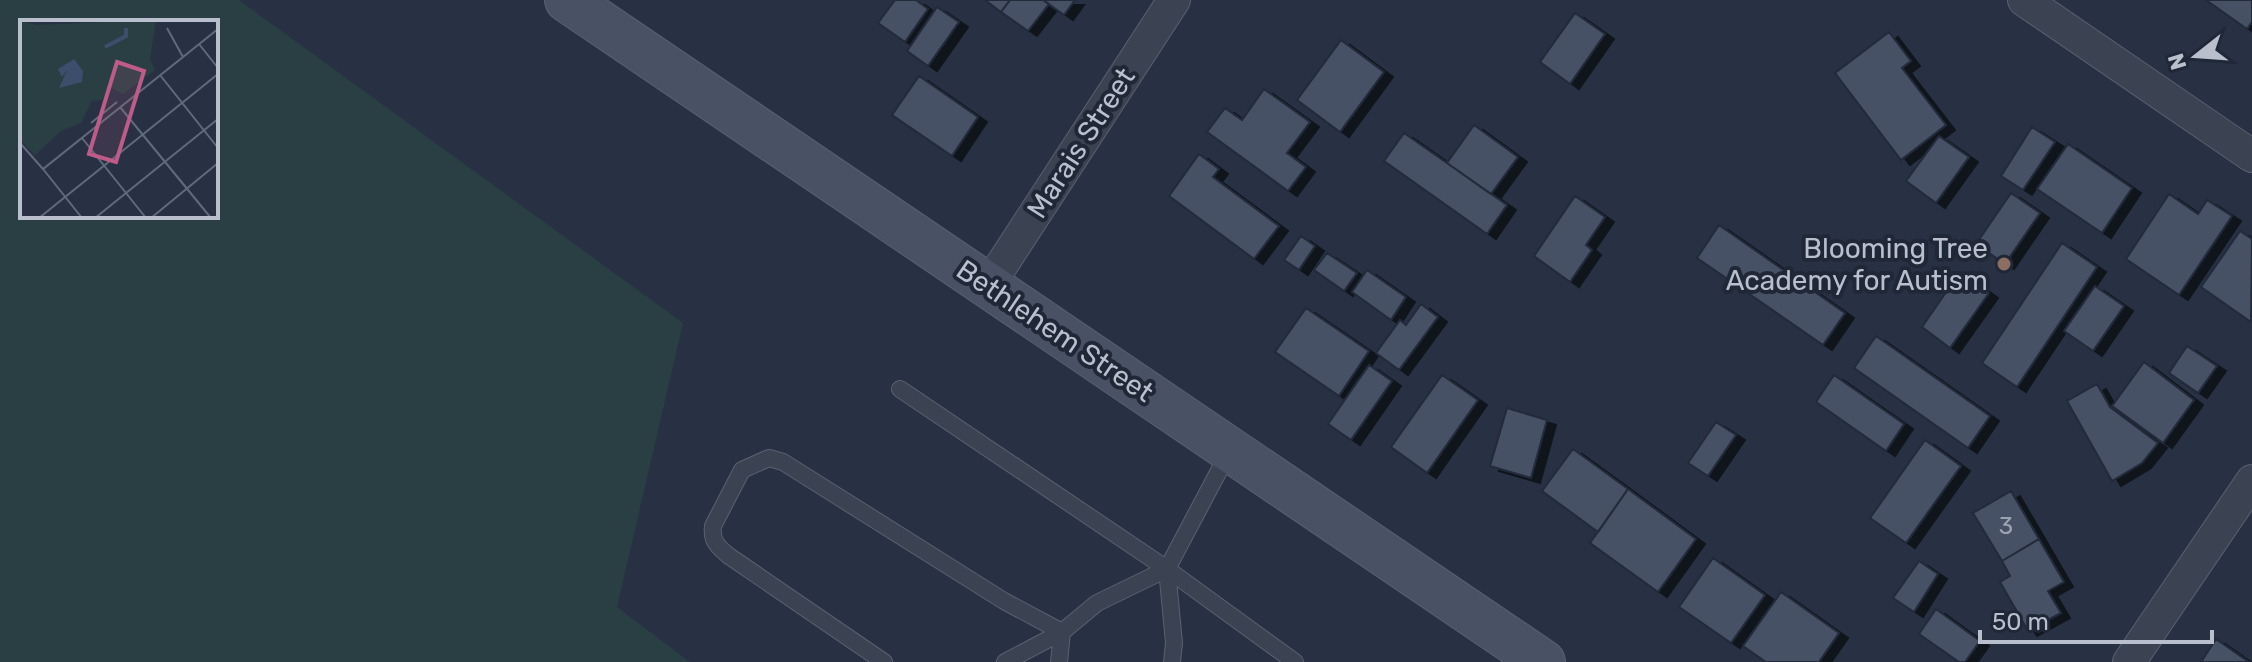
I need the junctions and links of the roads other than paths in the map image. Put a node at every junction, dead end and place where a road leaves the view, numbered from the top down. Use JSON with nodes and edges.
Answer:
{"nodes":[{"id":1,"x":567,"y":0,"type":"edge"},
{"id":2,"x":1174,"y":0,"type":"edge"},
{"id":3,"x":2024,"y":0,"type":"edge"},
{"id":4,"x":2252,"y":156,"type":"edge"},
{"id":5,"x":988,"y":286,"type":"junction"},
{"id":6,"x":900,"y":389,"type":"dead end"},
{"id":7,"x":1230,"y":450,"type":"junction"},
{"id":8,"x":2252,"y":481,"type":"edge"},
{"id":9,"x":1167,"y":569,"type":"junction"},
{"id":10,"x":1062,"y":632,"type":"junction"},
{"id":11,"x":884,"y":662,"type":"edge"},
{"id":12,"x":1005,"y":662,"type":"edge"},
{"id":13,"x":1059,"y":662,"type":"edge"},
{"id":14,"x":1172,"y":662,"type":"edge"},
{"id":15,"x":1295,"y":662,"type":"edge"},
{"id":16,"x":1543,"y":662,"type":"edge"},
{"id":17,"x":2129,"y":662,"type":"edge"}],
"edges":[{"from":1,"to":5,"type":"main road","name":"Bethlehem Street"},
{"from":2,"to":5,"type":"street","name":"Marais Street"},
{"from":3,"to":4,"type":"street"},
{"from":5,"to":7,"type":"main road","name":"Bethlehem Street"},
{"from":6,"to":9,"type":"lane"},
{"from":7,"to":9,"type":"lane"},
{"from":7,"to":16,"type":"main road","name":"Bethlehem Street"},
{"from":8,"to":17,"type":"street"},
{"from":9,"to":10,"type":"lane"},
{"from":9,"to":14,"type":"lane"},
{"from":9,"to":15,"type":"lane"},
{"from":10,"to":11,"type":"lane"},
{"from":10,"to":12,"type":"lane"},
{"from":10,"to":13,"type":"lane"}]}
